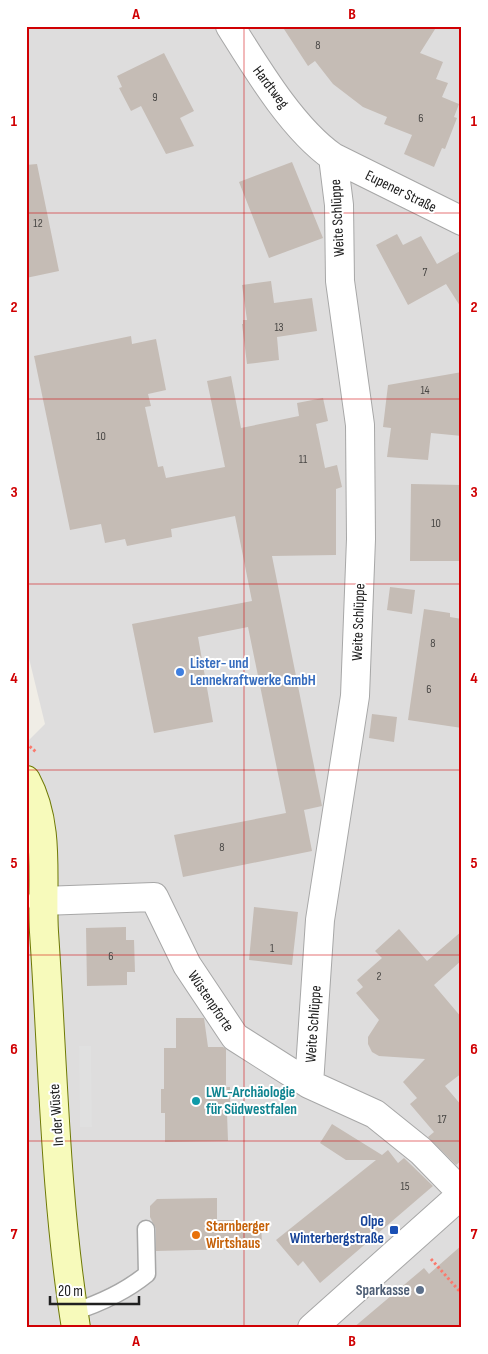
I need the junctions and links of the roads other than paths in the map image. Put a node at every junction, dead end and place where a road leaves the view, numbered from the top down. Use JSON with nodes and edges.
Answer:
{"nodes":[{"id":1,"x":230,"y":26,"type":"edge"},
{"id":2,"x":325,"y":151,"type":"junction"},
{"id":3,"x":462,"y":220,"type":"edge"},
{"id":4,"x":26,"y":780,"type":"edge"},
{"id":5,"x":26,"y":845,"type":"edge"},
{"id":6,"x":34,"y":901,"type":"edge"},
{"id":7,"x":309,"y":1084,"type":"junction"},
{"id":8,"x":462,"y":1194,"type":"edge"},
{"id":9,"x":146,"y":1229,"type":"dead end"},
{"id":10,"x":75,"y":1320,"type":"edge"},
{"id":11,"x":312,"y":1328,"type":"edge"}],
"edges":[{"from":1,"to":2,"type":"street","name":"Hardtweg"},
{"from":2,"to":3,"type":"street","name":"Eupener Straße"},
{"from":2,"to":7,"type":"street","name":"Weite Schlüppe"},
{"from":4,"to":6,"type":"street","name":"In der Wüste"},
{"from":5,"to":6,"type":"street","name":"In der Wüste"},
{"from":6,"to":7,"type":"street","name":"Wüstenpforte"},
{"from":6,"to":10,"type":"street","name":"In der Wüste"},
{"from":7,"to":8,"type":"street","name":"Wüstenpforte"},
{"from":8,"to":11,"type":"street"},
{"from":9,"to":10,"type":"lane"}]}
